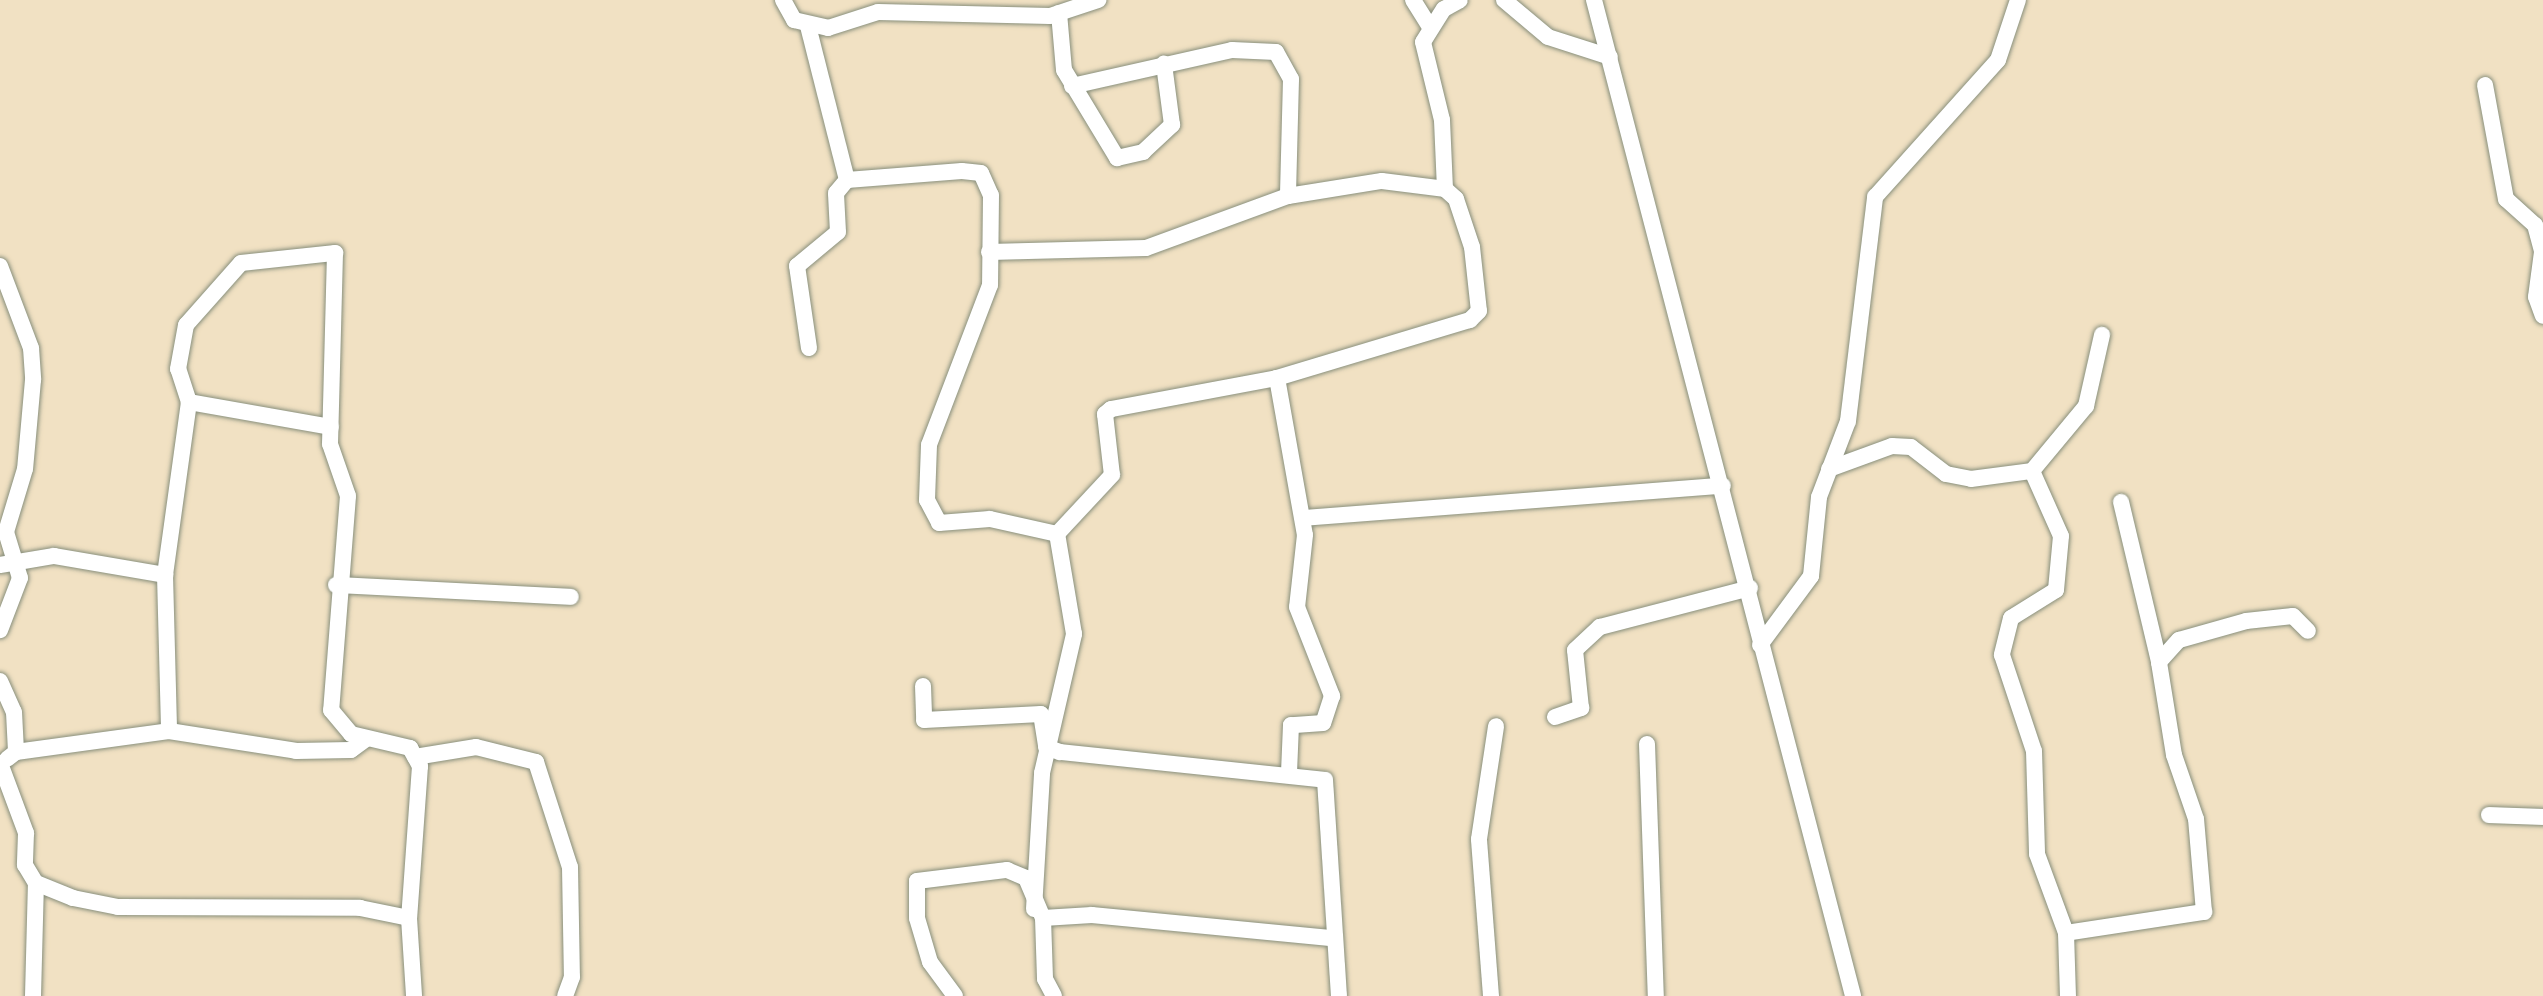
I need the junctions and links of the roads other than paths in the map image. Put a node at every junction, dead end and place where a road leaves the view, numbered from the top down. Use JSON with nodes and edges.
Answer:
{"nodes":[{"id":1,"x":783,"y":0,"type":"edge"},
{"id":2,"x":1098,"y":0,"type":"edge"},
{"id":3,"x":1413,"y":0,"type":"edge"},
{"id":4,"x":1460,"y":0,"type":"edge"},
{"id":5,"x":1504,"y":0,"type":"edge"},
{"id":6,"x":1594,"y":0,"type":"edge"},
{"id":7,"x":2018,"y":0,"type":"edge"},
{"id":8,"x":954,"y":6,"type":"edge"},
{"id":9,"x":1059,"y":13,"type":"junction"},
{"id":10,"x":808,"y":26,"type":"junction"},
{"id":11,"x":1429,"y":26,"type":"junction"},
{"id":12,"x":1610,"y":57,"type":"junction"},
{"id":13,"x":1164,"y":64,"type":"junction"},
{"id":14,"x":2485,"y":85,"type":"dead end"},
{"id":15,"x":1072,"y":86,"type":"junction"},
{"id":16,"x":847,"y":180,"type":"junction"},
{"id":17,"x":1445,"y":189,"type":"junction"},
{"id":18,"x":1288,"y":196,"type":"junction"},
{"id":19,"x":989,"y":252,"type":"junction"},
{"id":20,"x":2542,"y":263,"type":"edge"},
{"id":21,"x":0,"y":266,"type":"edge"},
{"id":22,"x":2543,"y":316,"type":"edge"},
{"id":23,"x":2102,"y":335,"type":"dead end"},
{"id":24,"x":809,"y":348,"type":"dead end"},
{"id":25,"x":1277,"y":378,"type":"junction"},
{"id":26,"x":189,"y":402,"type":"junction"},
{"id":27,"x":331,"y":427,"type":"junction"},
{"id":28,"x":1829,"y":469,"type":"junction"},
{"id":29,"x":2032,"y":471,"type":"junction"},
{"id":30,"x":1723,"y":486,"type":"junction"},
{"id":31,"x":2121,"y":502,"type":"dead end"},
{"id":32,"x":1303,"y":518,"type":"junction"},
{"id":33,"x":1057,"y":534,"type":"junction"},
{"id":34,"x":0,"y":565,"type":"edge"},
{"id":35,"x":19,"y":565,"type":"junction"},
{"id":36,"x":165,"y":575,"type":"junction"},
{"id":37,"x":336,"y":585,"type":"junction"},
{"id":38,"x":1750,"y":588,"type":"junction"},
{"id":39,"x":571,"y":597,"type":"dead end"},
{"id":40,"x":0,"y":630,"type":"edge"},
{"id":41,"x":2308,"y":631,"type":"dead end"},
{"id":42,"x":1760,"y":645,"type":"junction"},
{"id":43,"x":2159,"y":662,"type":"junction"},
{"id":44,"x":0,"y":681,"type":"edge"},
{"id":45,"x":923,"y":686,"type":"dead end"},
{"id":46,"x":1555,"y":717,"type":"dead end"},
{"id":47,"x":1496,"y":726,"type":"dead end"},
{"id":48,"x":169,"y":731,"type":"junction"},
{"id":49,"x":366,"y":739,"type":"junction"},
{"id":50,"x":1647,"y":744,"type":"dead end"},
{"id":51,"x":1046,"y":747,"type":"junction"},
{"id":52,"x":415,"y":757,"type":"junction"},
{"id":53,"x":7,"y":760,"type":"edge"},
{"id":54,"x":1289,"y":773,"type":"junction"},
{"id":55,"x":2489,"y":815,"type":"dead end"},
{"id":56,"x":2543,"y":817,"type":"edge"},
{"id":57,"x":36,"y":883,"type":"junction"},
{"id":58,"x":1038,"y":914,"type":"junction"},
{"id":59,"x":409,"y":918,"type":"junction"},
{"id":60,"x":2066,"y":933,"type":"junction"},
{"id":61,"x":1330,"y":938,"type":"junction"},
{"id":62,"x":33,"y":996,"type":"edge"},
{"id":63,"x":414,"y":996,"type":"edge"},
{"id":64,"x":565,"y":996,"type":"edge"},
{"id":65,"x":955,"y":996,"type":"edge"},
{"id":66,"x":1054,"y":996,"type":"edge"},
{"id":67,"x":1339,"y":996,"type":"edge"},
{"id":68,"x":1491,"y":996,"type":"edge"},
{"id":69,"x":1656,"y":996,"type":"edge"},
{"id":70,"x":1853,"y":996,"type":"edge"},
{"id":71,"x":2068,"y":996,"type":"edge"}],
"edges":[{"from":1,"to":10,"type":"street"},
{"from":2,"to":9,"type":"street"},
{"from":3,"to":11,"type":"street"},
{"from":4,"to":11,"type":"street"},
{"from":5,"to":12,"type":"street"},
{"from":6,"to":12,"type":"street"},
{"from":7,"to":28,"type":"street"},
{"from":8,"to":9,"type":"street"},
{"from":8,"to":10,"type":"street"},
{"from":9,"to":15,"type":"street"},
{"from":10,"to":16,"type":"street"},
{"from":11,"to":17,"type":"street"},
{"from":12,"to":30,"type":"street"},
{"from":13,"to":15,"type":"street"},
{"from":13,"to":15,"type":"street"},
{"from":13,"to":18,"type":"street"},
{"from":14,"to":20,"type":"street"},
{"from":16,"to":19,"type":"street"},
{"from":16,"to":24,"type":"street"},
{"from":17,"to":18,"type":"street"},
{"from":17,"to":25,"type":"street"},
{"from":18,"to":19,"type":"street"},
{"from":19,"to":33,"type":"street"},
{"from":20,"to":22,"type":"street"},
{"from":21,"to":35,"type":"street"},
{"from":23,"to":29,"type":"street"},
{"from":25,"to":32,"type":"street"},
{"from":25,"to":33,"type":"street"},
{"from":26,"to":27,"type":"street"},
{"from":26,"to":27,"type":"street"},
{"from":26,"to":36,"type":"street"},
{"from":27,"to":37,"type":"street"},
{"from":28,"to":29,"type":"street"},
{"from":28,"to":42,"type":"street"},
{"from":29,"to":60,"type":"street"},
{"from":30,"to":32,"type":"street"},
{"from":30,"to":38,"type":"street"},
{"from":31,"to":43,"type":"street"},
{"from":32,"to":54,"type":"street"},
{"from":33,"to":51,"type":"street"},
{"from":34,"to":35,"type":"street"},
{"from":35,"to":36,"type":"street"},
{"from":35,"to":40,"type":"street"},
{"from":36,"to":48,"type":"street"},
{"from":37,"to":39,"type":"street"},
{"from":37,"to":49,"type":"street"},
{"from":38,"to":42,"type":"street"},
{"from":38,"to":46,"type":"street"},
{"from":41,"to":43,"type":"street"},
{"from":42,"to":70,"type":"street"},
{"from":43,"to":60,"type":"street"},
{"from":44,"to":53,"type":"street"},
{"from":45,"to":51,"type":"street"},
{"from":47,"to":68,"type":"street"},
{"from":48,"to":49,"type":"street"},
{"from":48,"to":53,"type":"street"},
{"from":49,"to":52,"type":"street"},
{"from":50,"to":69,"type":"street"},
{"from":51,"to":54,"type":"street"},
{"from":51,"to":58,"type":"street"},
{"from":52,"to":59,"type":"street"},
{"from":52,"to":64,"type":"street"},
{"from":53,"to":57,"type":"street"},
{"from":54,"to":61,"type":"street"},
{"from":55,"to":56,"type":"street"},
{"from":57,"to":59,"type":"street"},
{"from":57,"to":62,"type":"street"},
{"from":58,"to":61,"type":"street"},
{"from":58,"to":65,"type":"street"},
{"from":58,"to":66,"type":"street"},
{"from":59,"to":63,"type":"street"},
{"from":60,"to":71,"type":"street"},
{"from":61,"to":67,"type":"street"}]}
